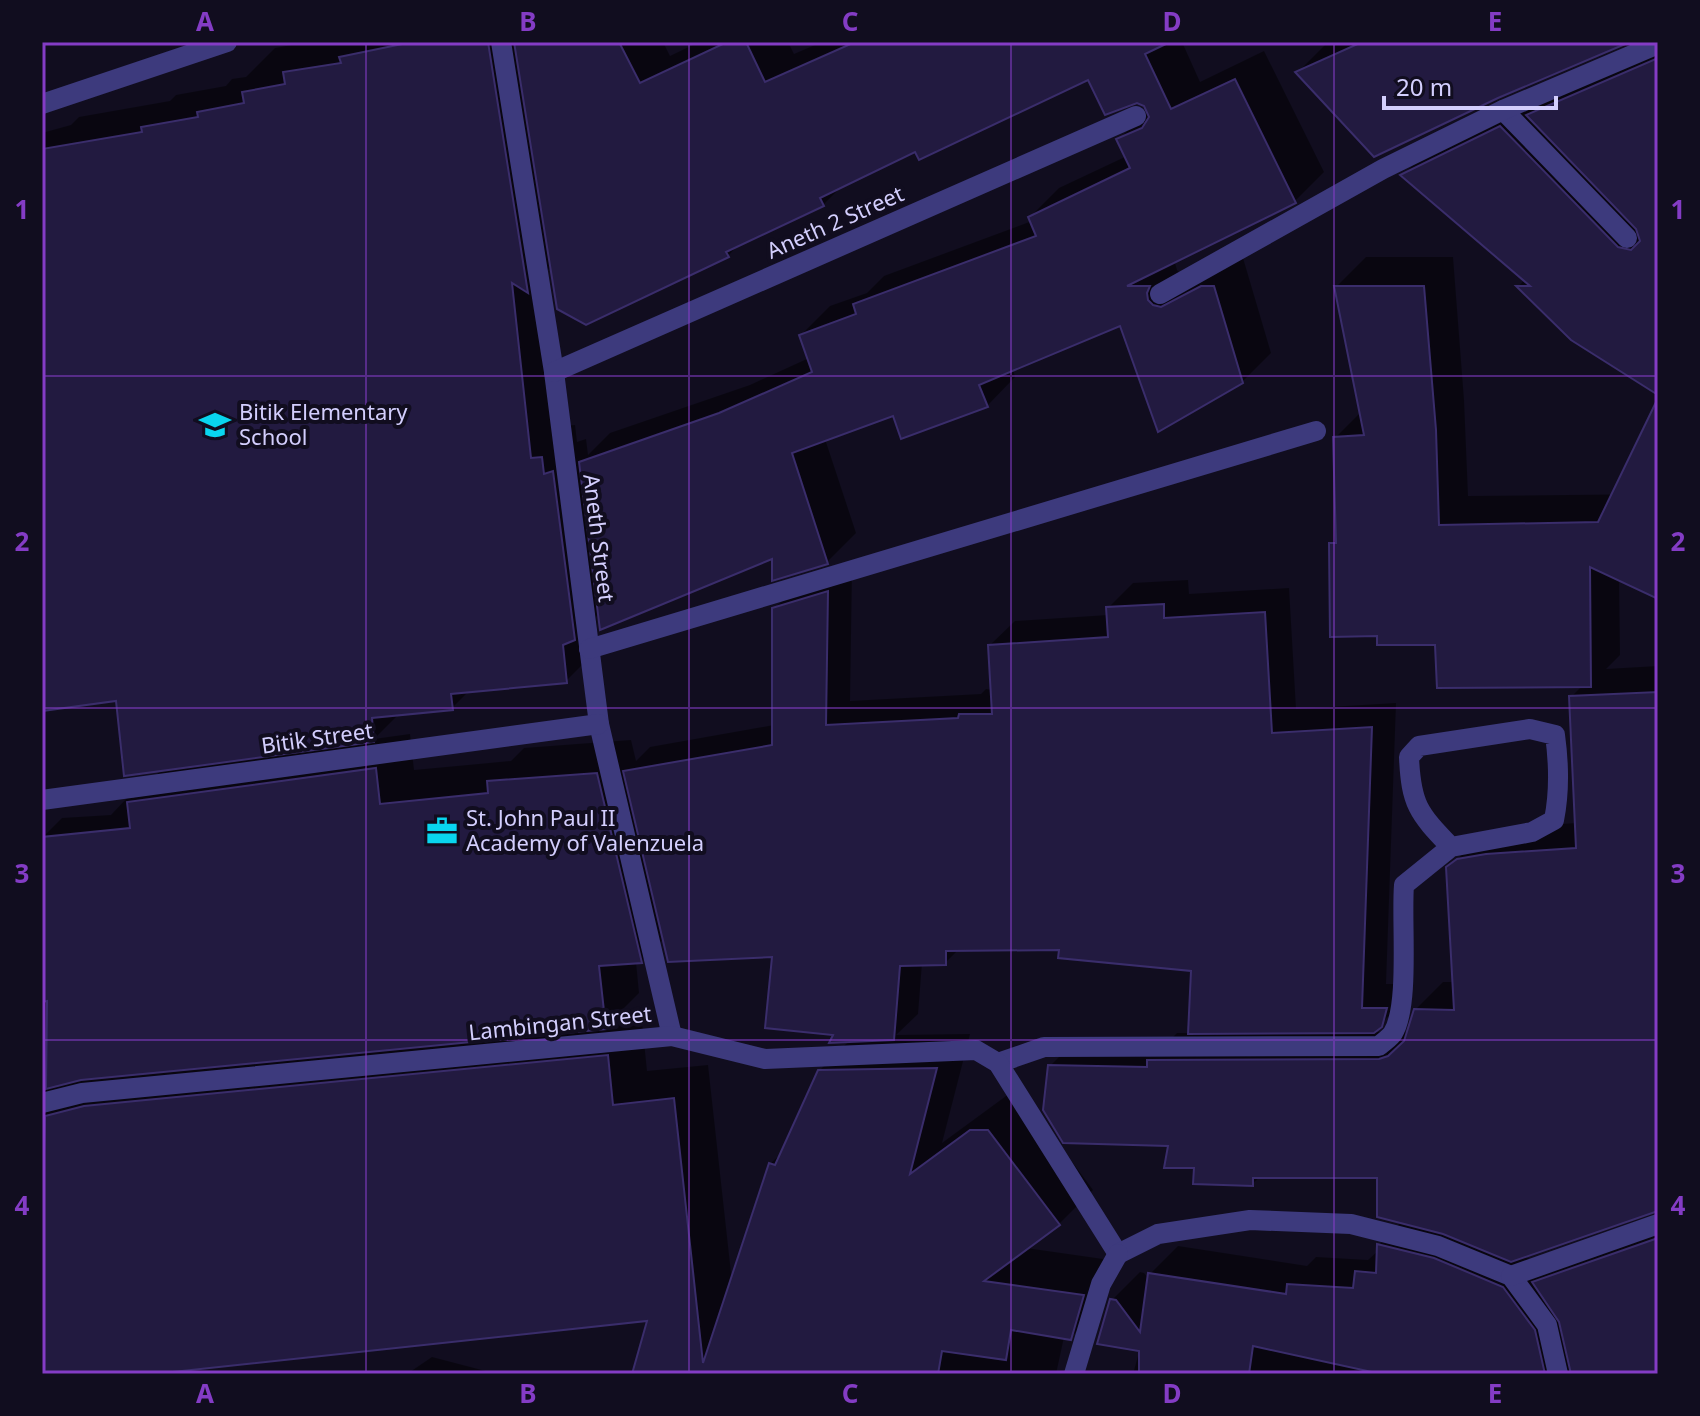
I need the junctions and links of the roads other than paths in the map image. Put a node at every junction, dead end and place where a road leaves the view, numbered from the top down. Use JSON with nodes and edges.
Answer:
{"nodes":[{"id":1,"x":227,"y":42,"type":"edge"},
{"id":2,"x":501,"y":42,"type":"edge"},
{"id":3,"x":1658,"y":44,"type":"edge"},
{"id":4,"x":42,"y":104,"type":"edge"},
{"id":5,"x":1503,"y":110,"type":"junction"},
{"id":6,"x":1136,"y":116,"type":"dead end"},
{"id":7,"x":1627,"y":238,"type":"dead end"},
{"id":8,"x":1160,"y":294,"type":"dead end"},
{"id":9,"x":554,"y":372,"type":"junction"},
{"id":10,"x":1316,"y":431,"type":"dead end"},
{"id":11,"x":589,"y":649,"type":"junction"},
{"id":12,"x":599,"y":724,"type":"junction"},
{"id":13,"x":42,"y":800,"type":"edge"},
{"id":14,"x":1451,"y":847,"type":"junction"},
{"id":15,"x":672,"y":1036,"type":"junction"},
{"id":16,"x":998,"y":1063,"type":"junction"},
{"id":17,"x":42,"y":1103,"type":"edge"},
{"id":18,"x":1658,"y":1224,"type":"edge"},
{"id":19,"x":1118,"y":1254,"type":"junction"},
{"id":20,"x":1511,"y":1276,"type":"junction"},
{"id":21,"x":1074,"y":1374,"type":"edge"},
{"id":22,"x":1558,"y":1374,"type":"edge"}],
"edges":[{"from":1,"to":4,"type":"street"},
{"from":2,"to":9,"type":"street","name":"Aneth Street"},
{"from":3,"to":5,"type":"street"},
{"from":5,"to":7,"type":"street"},
{"from":5,"to":8,"type":"street"},
{"from":6,"to":9,"type":"street","name":"Aneth 2 Street"},
{"from":9,"to":11,"type":"street","name":"Aneth Street"},
{"from":10,"to":11,"type":"street"},
{"from":11,"to":12,"type":"street","name":"Aneth Street"},
{"from":12,"to":13,"type":"street","name":"Bitik Street"},
{"from":12,"to":15,"type":"street","name":"Aneth Street"},
{"from":14,"to":14,"type":"street"},
{"from":14,"to":16,"type":"street"},
{"from":15,"to":16,"type":"street","name":"Lambingan Street"},
{"from":15,"to":17,"type":"street","name":"Lambingan Street"},
{"from":16,"to":19,"type":"street"},
{"from":18,"to":20,"type":"street"},
{"from":19,"to":20,"type":"street"},
{"from":19,"to":21,"type":"street"},
{"from":20,"to":22,"type":"street"}]}
